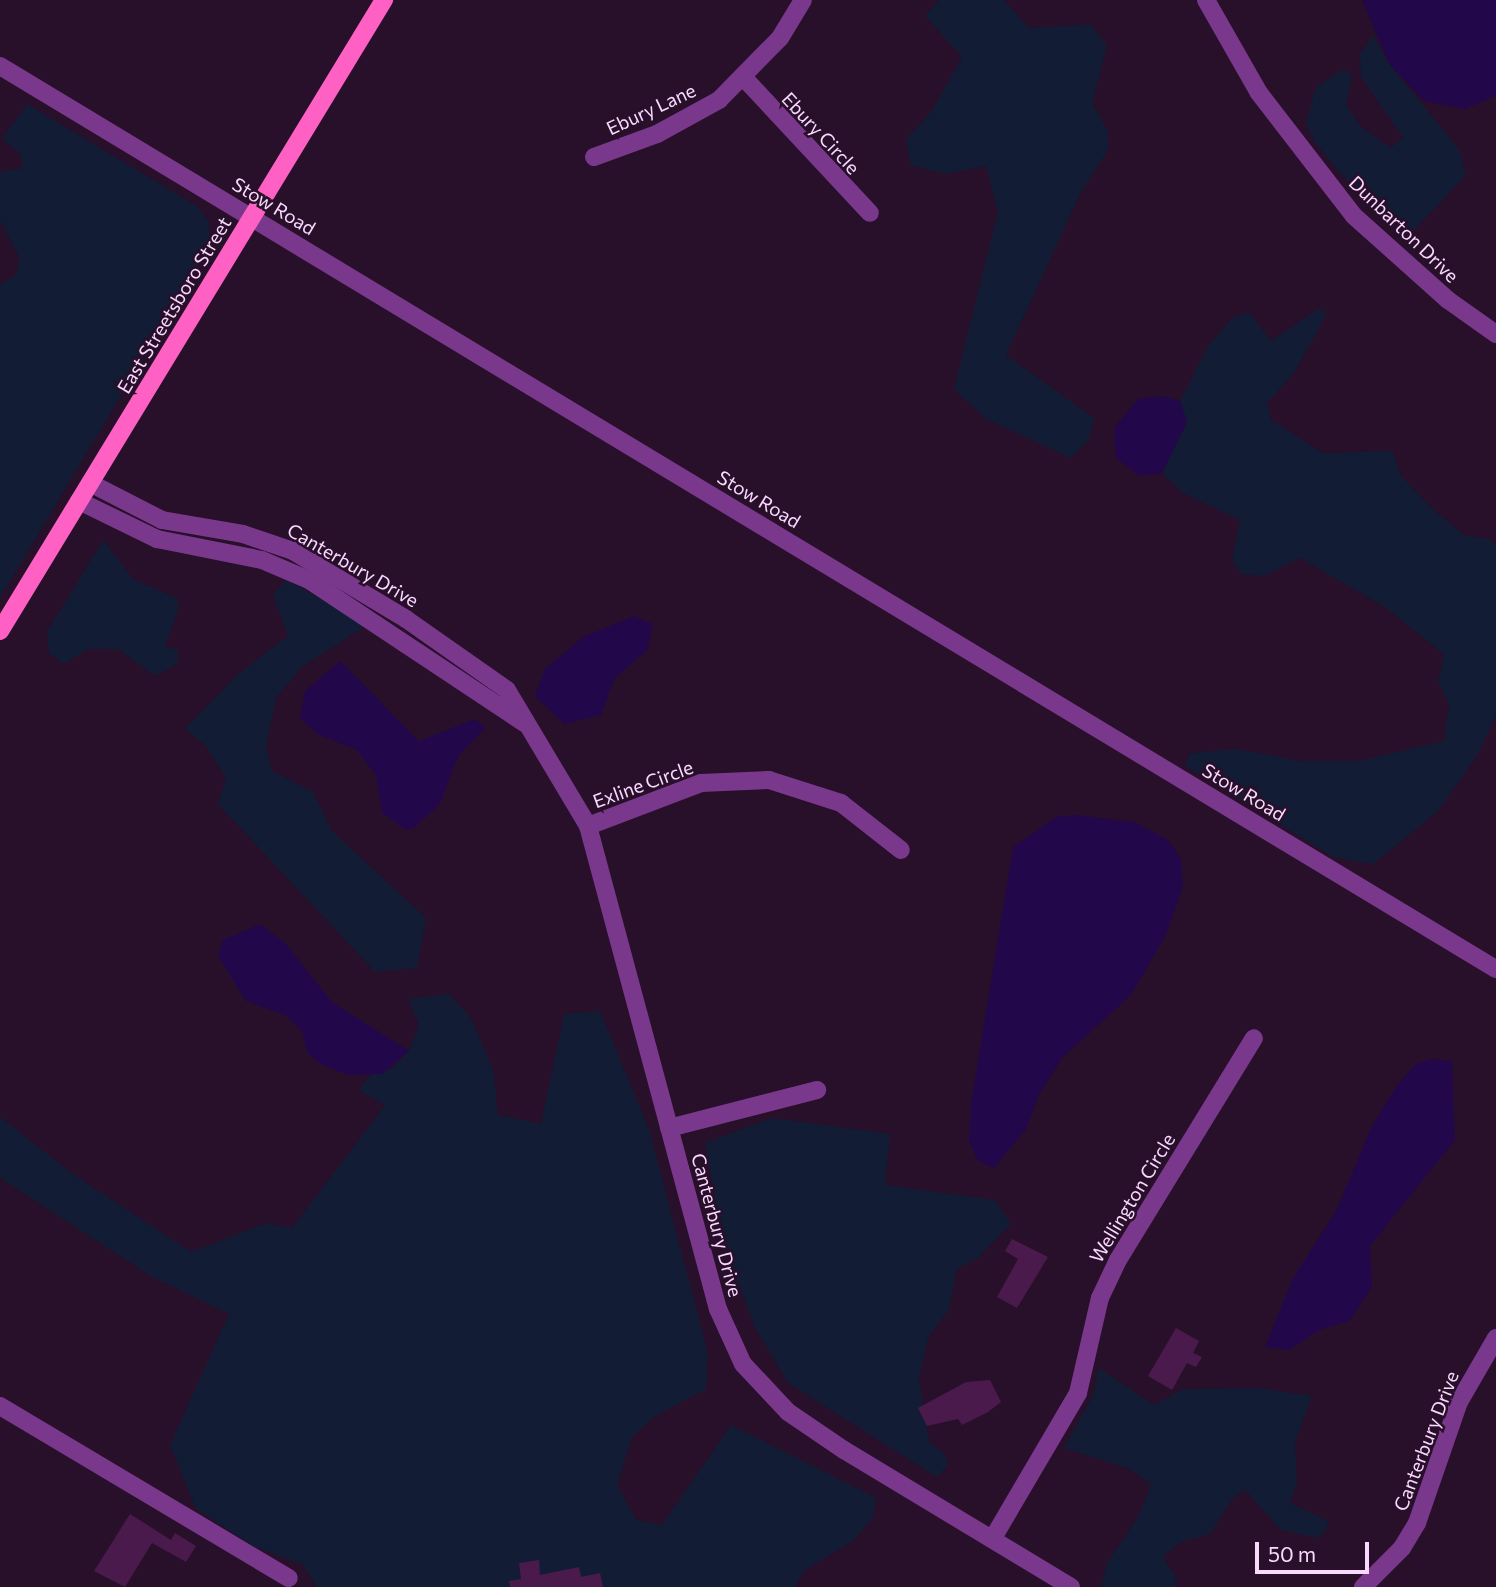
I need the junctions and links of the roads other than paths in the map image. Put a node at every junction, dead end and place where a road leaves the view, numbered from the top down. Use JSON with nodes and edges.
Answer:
{"nodes":[{"id":1,"x":384,"y":0,"type":"edge"},
{"id":2,"x":803,"y":0,"type":"edge"},
{"id":3,"x":1206,"y":0,"type":"edge"},
{"id":4,"x":0,"y":66,"type":"edge"},
{"id":5,"x":745,"y":79,"type":"junction"},
{"id":6,"x":594,"y":157,"type":"dead end"},
{"id":7,"x":870,"y":213,"type":"dead end"},
{"id":8,"x":252,"y":218,"type":"junction"},
{"id":9,"x":1496,"y":334,"type":"edge"},
{"id":10,"x":90,"y":483,"type":"junction"},
{"id":11,"x":79,"y":501,"type":"junction"},
{"id":12,"x":303,"y":567,"type":"junction"},
{"id":13,"x":384,"y":616,"type":"junction"},
{"id":14,"x":0,"y":631,"type":"edge"},
{"id":15,"x":459,"y":655,"type":"junction"},
{"id":16,"x":448,"y":670,"type":"junction"},
{"id":17,"x":524,"y":723,"type":"junction"},
{"id":18,"x":588,"y":826,"type":"junction"},
{"id":19,"x":901,"y":850,"type":"dead end"},
{"id":20,"x":1496,"y":969,"type":"edge"},
{"id":21,"x":1255,"y":1038,"type":"dead end"},
{"id":22,"x":817,"y":1090,"type":"dead end"},
{"id":23,"x":669,"y":1128,"type":"junction"},
{"id":24,"x":1496,"y":1338,"type":"edge"},
{"id":25,"x":0,"y":1406,"type":"edge"},
{"id":26,"x":993,"y":1538,"type":"junction"},
{"id":27,"x":289,"y":1578,"type":"dead end"},
{"id":28,"x":1071,"y":1587,"type":"edge"},
{"id":29,"x":1363,"y":1587,"type":"edge"}],
"edges":[{"from":1,"to":8,"type":"main road","name":"East Streetsboro Street"},
{"from":2,"to":5,"type":"street","name":"Ebury Lane"},
{"from":3,"to":9,"type":"street","name":"Dunbarton Drive"},
{"from":4,"to":8,"type":"street","name":"Stow Road"},
{"from":5,"to":6,"type":"street","name":"Ebury Lane"},
{"from":5,"to":7,"type":"street","name":"Ebury Circle"},
{"from":8,"to":10,"type":"main road","name":"East Streetsboro Street"},
{"from":8,"to":20,"type":"street","name":"Stow Road"},
{"from":10,"to":11,"type":"main road","name":"East Streetsboro Street"},
{"from":10,"to":12,"type":"street","name":"Canterbury Drive"},
{"from":11,"to":12,"type":"street","name":"Canterbury Drive"},
{"from":11,"to":14,"type":"main road","name":"East Streetsboro Street"},
{"from":12,"to":13,"type":"street","name":"Canterbury Drive"},
{"from":13,"to":15,"type":"street","name":"Canterbury Drive"},
{"from":13,"to":16,"type":"street","name":"Canterbury Drive"},
{"from":15,"to":16,"type":"street"},
{"from":15,"to":17,"type":"street","name":"Canterbury Drive"},
{"from":16,"to":17,"type":"street","name":"Canterbury Drive"},
{"from":17,"to":18,"type":"street","name":"Canterbury Drive"},
{"from":18,"to":19,"type":"street","name":"Exline Circle"},
{"from":18,"to":23,"type":"street","name":"Canterbury Drive"},
{"from":21,"to":26,"type":"street","name":"Wellington Circle"},
{"from":22,"to":23,"type":"street"},
{"from":23,"to":26,"type":"street","name":"Canterbury Drive"},
{"from":24,"to":29,"type":"street","name":"Canterbury Drive"},
{"from":25,"to":27,"type":"street"},
{"from":26,"to":28,"type":"street","name":"Canterbury Drive"}]}
